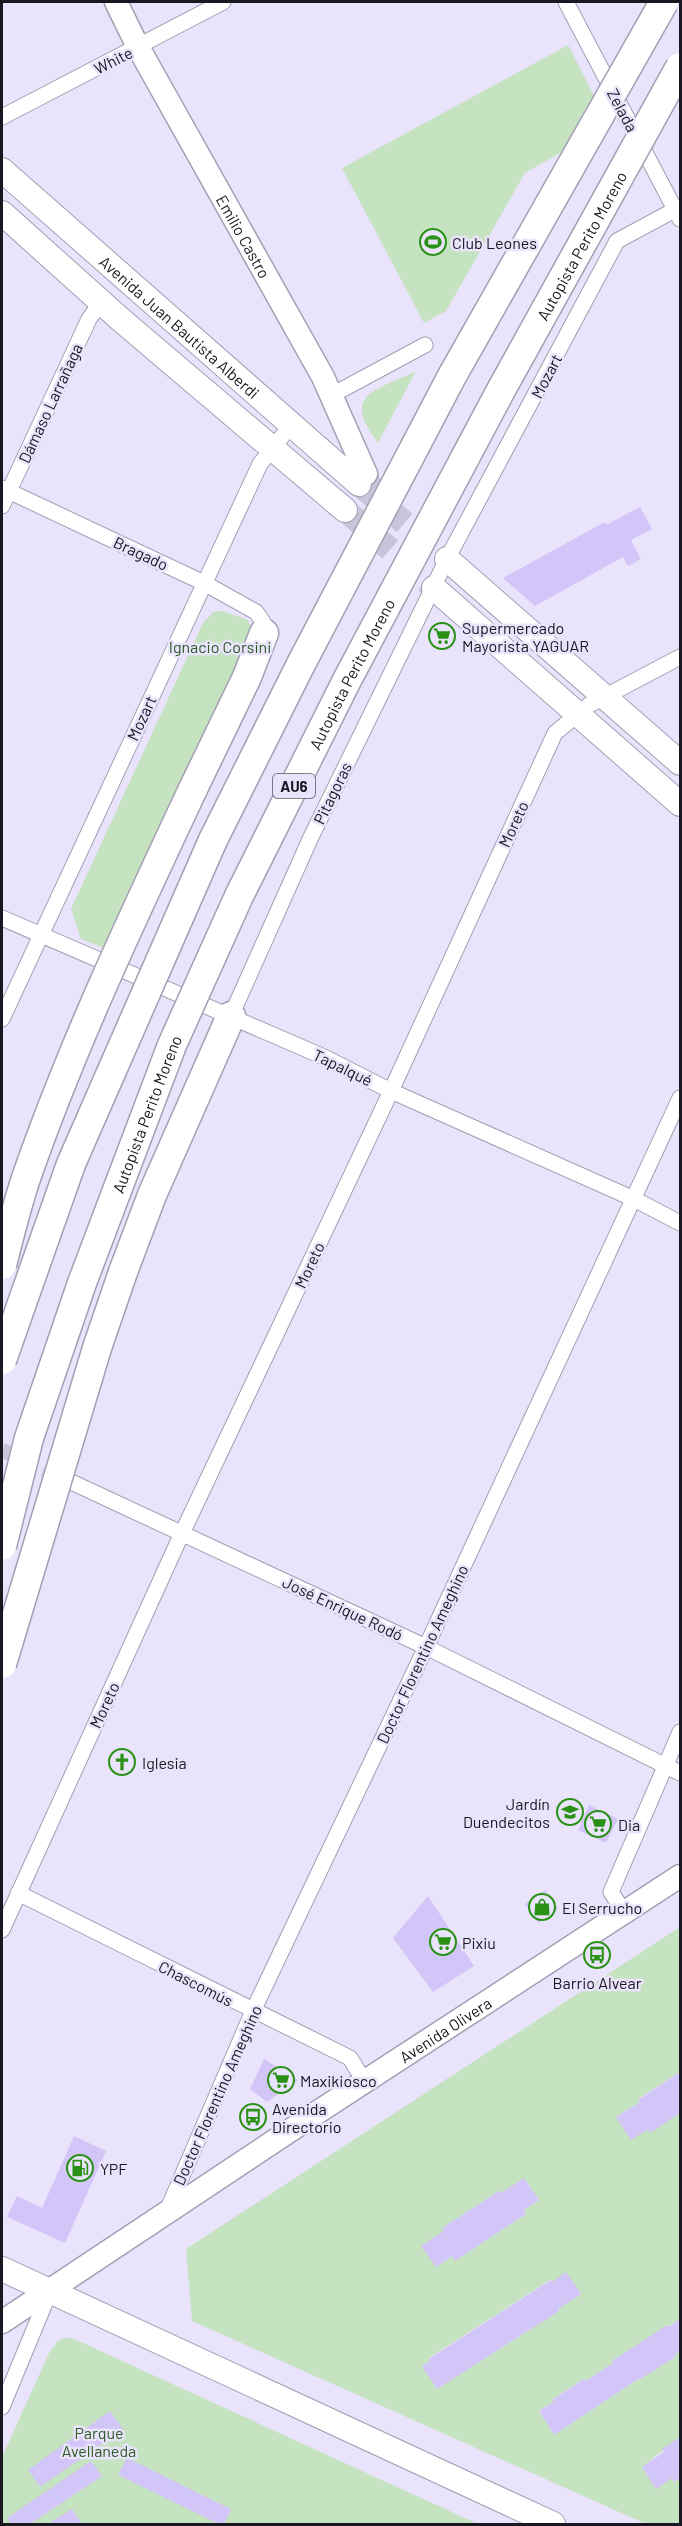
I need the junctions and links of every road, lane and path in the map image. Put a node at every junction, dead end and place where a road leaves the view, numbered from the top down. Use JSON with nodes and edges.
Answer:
{"nodes":[{"id":1,"x":116,"y":2,"type":"edge"},
{"id":2,"x":224,"y":2,"type":"edge"},
{"id":3,"x":566,"y":2,"type":"edge"},
{"id":4,"x":664,"y":2,"type":"edge"},
{"id":5,"x":138,"y":46,"type":"junction"},
{"id":6,"x":681,"y":67,"type":"edge"},
{"id":7,"x":2,"y":117,"type":"edge"},
{"id":8,"x":2,"y":170,"type":"edge"},
{"id":9,"x":679,"y":212,"type":"edge"},
{"id":10,"x":2,"y":213,"type":"edge"},
{"id":11,"x":101,"y":302,"type":"junction"},
{"id":12,"x":425,"y":345,"type":"dead end"},
{"id":13,"x":332,"y":395,"type":"junction"},
{"id":14,"x":292,"y":424,"type":"junction"},
{"id":15,"x":272,"y":447,"type":"junction"},
{"id":16,"x":362,"y":479,"type":"joint"},
{"id":17,"x":5,"y":490,"type":"edge"},
{"id":18,"x":2,"y":506,"type":"edge"},
{"id":19,"x":345,"y":510,"type":"tunnel mouth"},
{"id":20,"x":441,"y":574,"type":"junction"},
{"id":21,"x":204,"y":583,"type":"junction"},
{"id":22,"x":264,"y":633,"type":"joint"},
{"id":23,"x":681,"y":657,"type":"edge"},
{"id":24,"x":605,"y":697,"type":"junction"},
{"id":25,"x":578,"y":714,"type":"junction"},
{"id":26,"x":681,"y":763,"type":"edge"},
{"id":27,"x":681,"y":804,"type":"edge"},
{"id":28,"x":2,"y":918,"type":"edge"},
{"id":29,"x":40,"y":934,"type":"junction"},
{"id":30,"x":231,"y":1016,"type":"junction"},
{"id":31,"x":2,"y":1019,"type":"edge"},
{"id":32,"x":391,"y":1091,"type":"junction"},
{"id":33,"x":681,"y":1098,"type":"edge"},
{"id":34,"x":634,"y":1199,"type":"junction"},
{"id":35,"x":681,"y":1223,"type":"edge"},
{"id":36,"x":2,"y":1265,"type":"edge"},
{"id":37,"x":2,"y":1360,"type":"edge"},
{"id":38,"x":67,"y":1480,"type":"tunnel mouth"},
{"id":39,"x":182,"y":1534,"type":"junction"},
{"id":40,"x":2,"y":1546,"type":"edge"},
{"id":41,"x":426,"y":1647,"type":"junction"},
{"id":42,"x":2,"y":1664,"type":"edge"},
{"id":43,"x":681,"y":1732,"type":"edge"},
{"id":44,"x":666,"y":1765,"type":"junction"},
{"id":45,"x":681,"y":1773,"type":"edge"},
{"id":46,"x":681,"y":1876,"type":"edge"},
{"id":47,"x":18,"y":1893,"type":"junction"},
{"id":48,"x":624,"y":1912,"type":"junction"},
{"id":49,"x":2,"y":1930,"type":"edge"},
{"id":50,"x":253,"y":2011,"type":"junction"},
{"id":51,"x":364,"y":2081,"type":"junction"},
{"id":52,"x":167,"y":2211,"type":"junction"},
{"id":53,"x":2,"y":2269,"type":"edge"},
{"id":54,"x":50,"y":2291,"type":"junction"},
{"id":55,"x":2,"y":2322,"type":"edge"},
{"id":56,"x":2,"y":2373,"type":"edge"},
{"id":57,"x":8,"y":2392,"type":"junction"},
{"id":58,"x":2,"y":2407,"type":"edge"},
{"id":59,"x":553,"y":2524,"type":"edge"}],
"edges":[{"from":1,"to":5,"type":"main road","name":"Emilio Castro"},
{"from":2,"to":5,"type":"street","name":"White"},
{"from":3,"to":9,"type":"street","name":"Zelada"},
{"from":4,"to":37,"type":"highway","number":"AU6","bridge":true},
{"from":5,"to":7,"type":"street","name":"White"},
{"from":5,"to":13,"type":"main road","name":"Emilio Castro"},
{"from":6,"to":40,"type":"highway","name":"Autopista Perito Moreno","number":"AU6","bridge":true},
{"from":8,"to":14,"type":"main road","name":"Avenida Juan Bautista Alberdi"},
{"from":9,"to":20,"type":"street","name":"Mozart"},
{"from":10,"to":11,"type":"main road","name":"Avenida Juan Bautista Alberdi"},
{"from":11,"to":15,"type":"main road","name":"Avenida Juan Bautista Alberdi"},
{"from":11,"to":17,"type":"street","name":"Dámaso Larrañaga"},
{"from":12,"to":13,"type":"street"},
{"from":13,"to":16,"type":"main road","name":"Emilio Castro"},
{"from":14,"to":15,"type":"street","name":"Mozart"},
{"from":14,"to":16,"type":"main road","name":"Avenida Juan Bautista Alberdi"},
{"from":15,"to":19,"type":"main road","name":"Avenida Juan Bautista Alberdi"},
{"from":15,"to":21,"type":"street","name":"Mozart"},
{"from":17,"to":18,"type":"street","name":"Dámaso Larrañaga"},
{"from":17,"to":21,"type":"street","name":"Bragado"},
{"from":20,"to":24,"type":"main road"},
{"from":20,"to":25,"type":"main road"},
{"from":20,"to":30,"type":"street","name":"Pitagoras"},
{"from":21,"to":22,"type":"street","name":"Bragado"},
{"from":21,"to":29,"type":"street","name":"Mozart"},
{"from":22,"to":36,"type":"highway","bridge":true},
{"from":23,"to":24,"type":"street","name":"Moreto"},
{"from":24,"to":25,"type":"street","name":"Moreto"},
{"from":24,"to":26,"type":"main road"},
{"from":25,"to":27,"type":"main road"},
{"from":25,"to":32,"type":"street","name":"Moreto"},
{"from":28,"to":29,"type":"street","name":"Tapalqué"},
{"from":29,"to":30,"type":"street","name":"Tapalqué"},
{"from":29,"to":31,"type":"street","name":"Mozart"},
{"from":30,"to":32,"type":"street","name":"Tapalqué"},
{"from":30,"to":42,"type":"highway","bridge":true},
{"from":32,"to":34,"type":"street","name":"Tapalqué"},
{"from":32,"to":39,"type":"street","name":"Moreto"},
{"from":33,"to":34,"type":"street","name":"Doctor Florentino Ameghino"},
{"from":34,"to":35,"type":"street","name":"Tapalqué"},
{"from":34,"to":41,"type":"street","name":"Doctor Florentino Ameghino"},
{"from":38,"to":39,"type":"street","name":"José Enrique Rodó"},
{"from":39,"to":41,"type":"street","name":"José Enrique Rodó"},
{"from":39,"to":47,"type":"street","name":"Moreto"},
{"from":41,"to":44,"type":"street","name":"José Enrique Rodó"},
{"from":41,"to":50,"type":"street","name":"Doctor Florentino Ameghino"},
{"from":43,"to":44,"type":"street"},
{"from":44,"to":45,"type":"street","name":"José Enrique Rodó"},
{"from":44,"to":48,"type":"street"},
{"from":46,"to":48,"type":"main road","name":"Avenida Olivera"},
{"from":47,"to":49,"type":"street","name":"Moreto"},
{"from":47,"to":50,"type":"street","name":"Chascomús"},
{"from":48,"to":51,"type":"main road","name":"Avenida Olivera"},
{"from":50,"to":51,"type":"street","name":"Chascomús"},
{"from":50,"to":52,"type":"street","name":"Doctor Florentino Ameghino"},
{"from":51,"to":52,"type":"main road","name":"Avenida Olivera"},
{"from":52,"to":54,"type":"main road","name":"Avenida Olivera"},
{"from":53,"to":54,"type":"main road"},
{"from":54,"to":55,"type":"main road","name":"Avenida Olivera"},
{"from":54,"to":57,"type":"street"},
{"from":54,"to":59,"type":"main road"},
{"from":56,"to":57,"type":"street"},
{"from":57,"to":58,"type":"street"}]}
